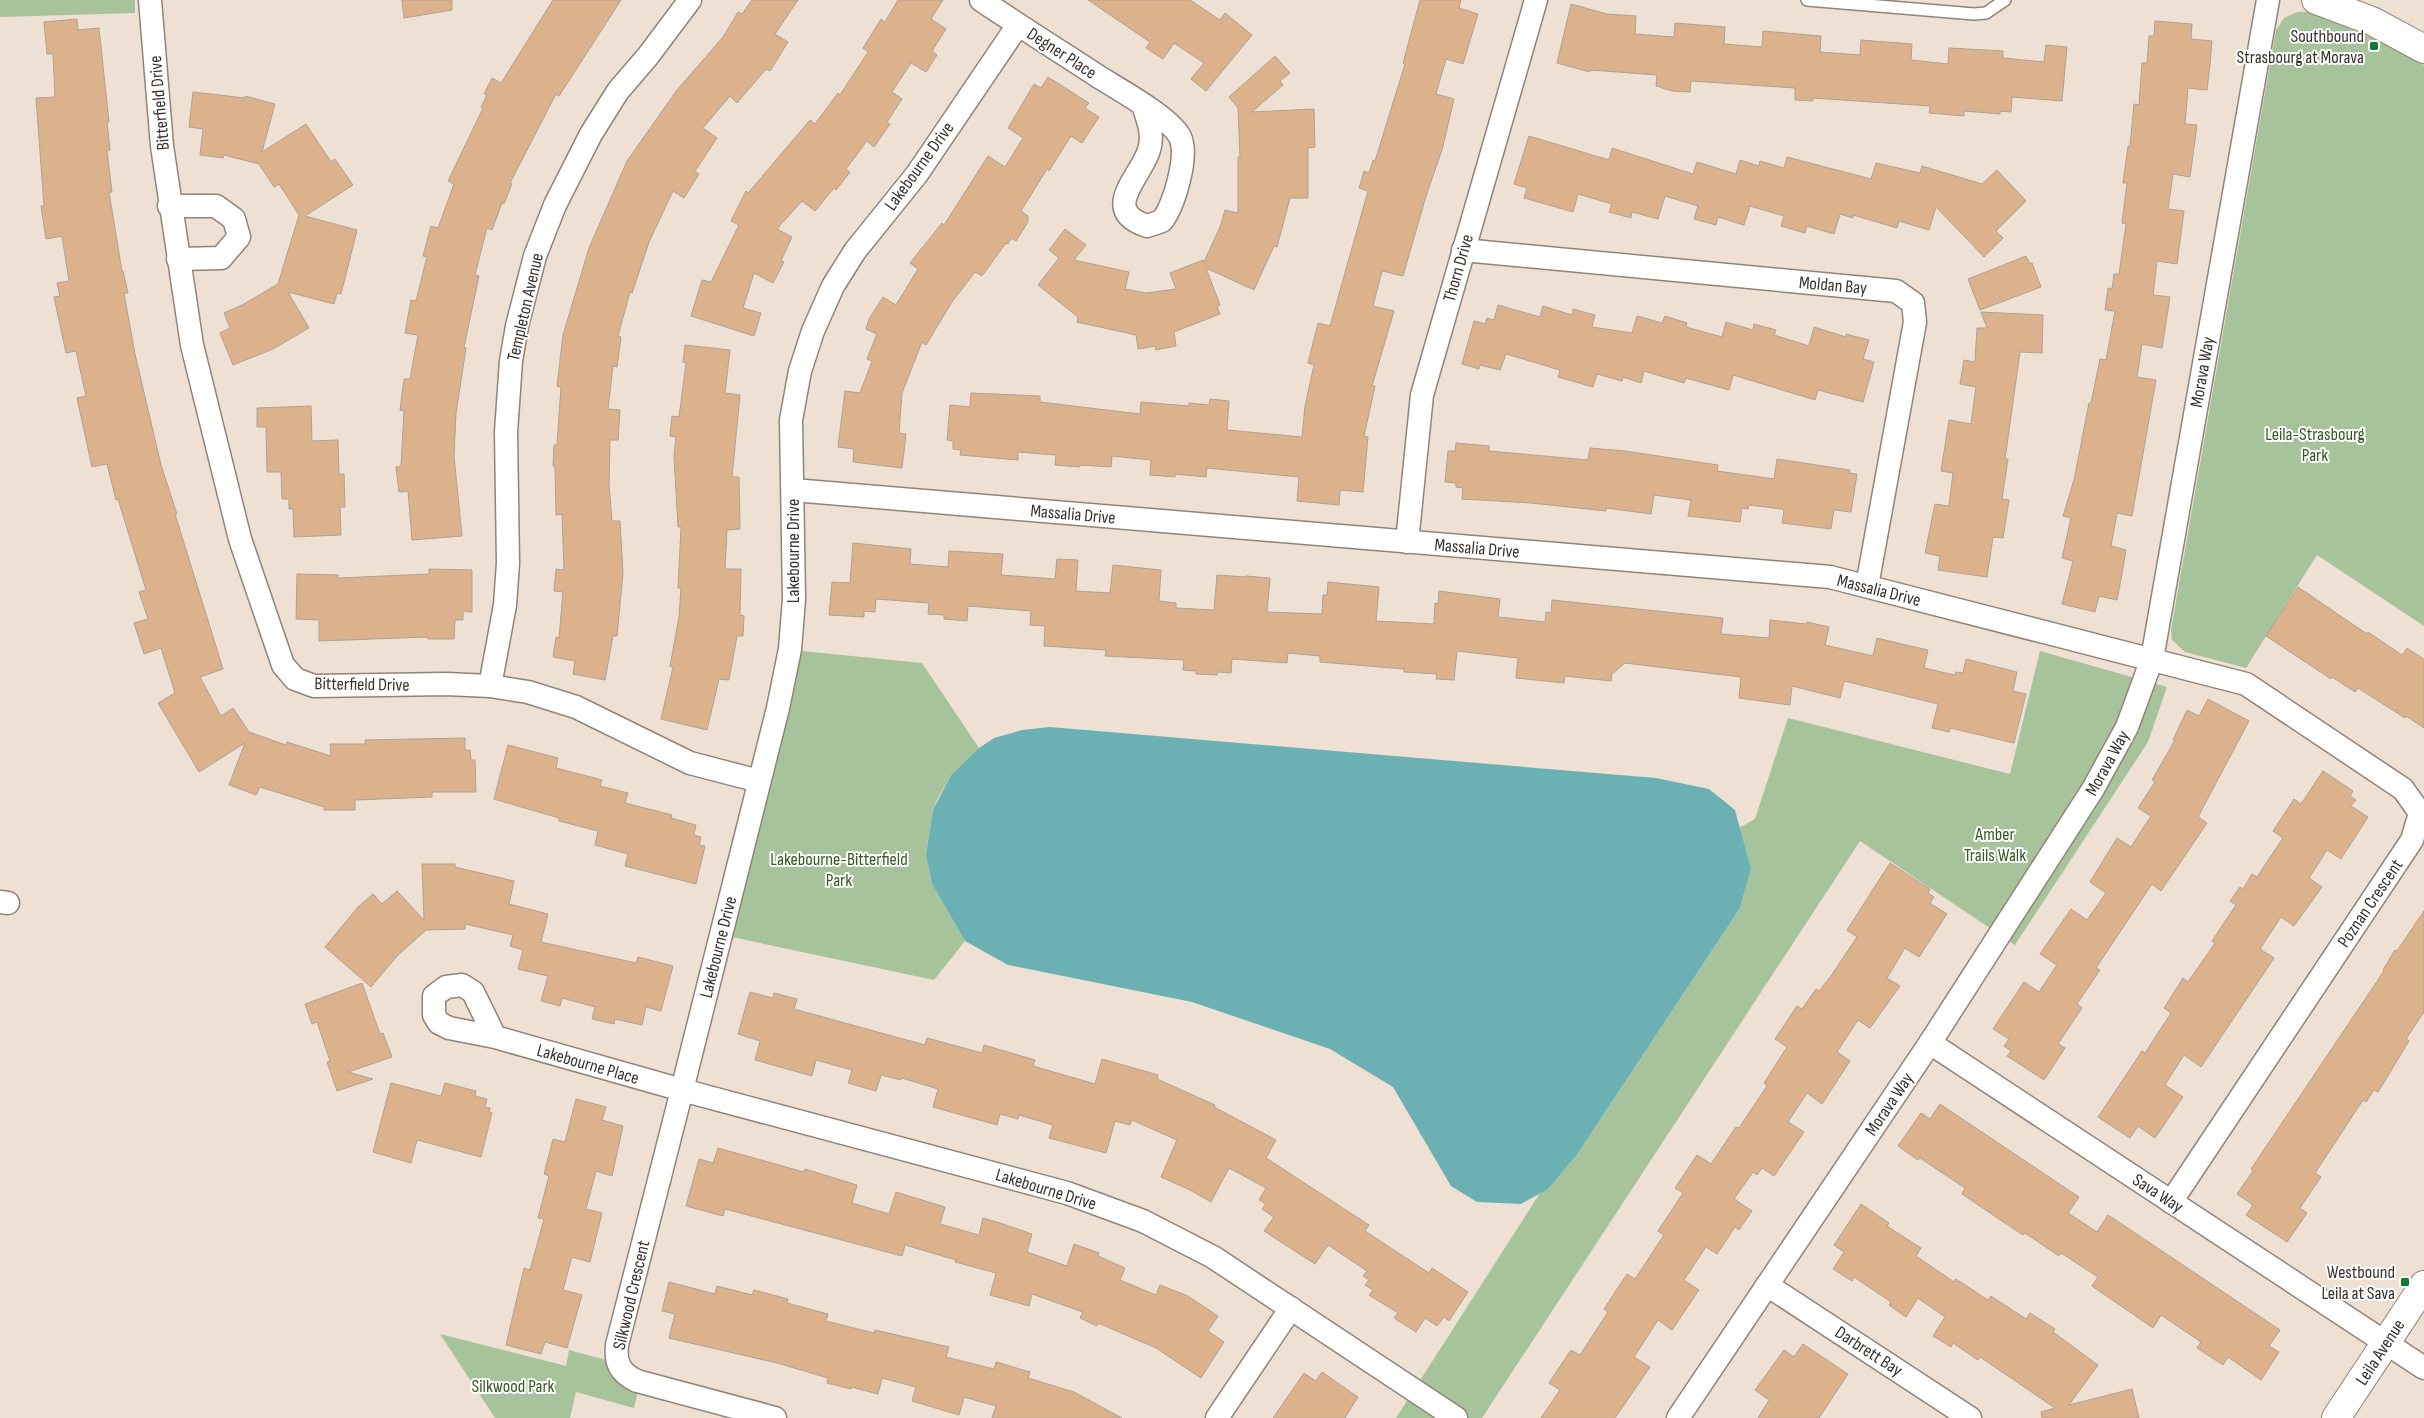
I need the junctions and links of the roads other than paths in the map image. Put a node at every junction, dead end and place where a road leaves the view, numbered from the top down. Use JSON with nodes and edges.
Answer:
{"nodes":[{"id":1,"x":150,"y":0,"type":"edge"},
{"id":2,"x":690,"y":0,"type":"edge"},
{"id":3,"x":981,"y":0,"type":"edge"},
{"id":4,"x":1536,"y":0,"type":"edge"},
{"id":5,"x":1807,"y":0,"type":"edge"},
{"id":6,"x":2005,"y":0,"type":"edge"},
{"id":7,"x":2268,"y":0,"type":"edge"},
{"id":8,"x":2316,"y":0,"type":"edge"},
{"id":9,"x":1018,"y":25,"type":"junction"},
{"id":10,"x":2424,"y":48,"type":"edge"},
{"id":11,"x":1143,"y":105,"type":"junction"},
{"id":12,"x":170,"y":206,"type":"junction"},
{"id":13,"x":1463,"y":250,"type":"junction"},
{"id":14,"x":178,"y":259,"type":"junction"},
{"id":15,"x":793,"y":490,"type":"junction"},
{"id":16,"x":1407,"y":542,"type":"junction"},
{"id":17,"x":1867,"y":586,"type":"junction"},
{"id":18,"x":2152,"y":659,"type":"junction"},
{"id":19,"x":490,"y":686,"type":"junction"},
{"id":20,"x":759,"y":781,"type":"junction"},
{"id":21,"x":495,"y":1038,"type":"dead end"},
{"id":22,"x":1930,"y":1044,"type":"junction"},
{"id":23,"x":682,"y":1090,"type":"junction"},
{"id":24,"x":2171,"y":1202,"type":"junction"},
{"id":25,"x":1767,"y":1285,"type":"junction"},
{"id":26,"x":2424,"y":1285,"type":"edge"},
{"id":27,"x":1291,"y":1308,"type":"junction"},
{"id":28,"x":2386,"y":1343,"type":"junction"},
{"id":29,"x":2424,"y":1368,"type":"edge"},
{"id":30,"x":765,"y":1417,"type":"edge"},
{"id":31,"x":1217,"y":1418,"type":"edge"},
{"id":32,"x":1456,"y":1418,"type":"edge"},
{"id":33,"x":1678,"y":1418,"type":"edge"},
{"id":34,"x":1970,"y":1418,"type":"edge"},
{"id":35,"x":2336,"y":1418,"type":"edge"}],
"edges":[{"from":1,"to":12,"type":"street","name":"Bitterfield Drive"},
{"from":2,"to":19,"type":"street","name":"Templeton Avenue"},
{"from":3,"to":9,"type":"street","name":"Degner Place"},
{"from":4,"to":13,"type":"street","name":"Thorn Drive"},
{"from":5,"to":6,"type":"lane"},
{"from":7,"to":18,"type":"street","name":"Morava Way"},
{"from":8,"to":10,"type":"street"},
{"from":9,"to":11,"type":"street","name":"Degner Place"},
{"from":9,"to":15,"type":"street","name":"Lakebourne Drive"},
{"from":11,"to":11,"type":"street","name":"Degner Place"},
{"from":12,"to":14,"type":"street","name":"Bitterfield Drive"},
{"from":12,"to":14,"type":"street"},
{"from":13,"to":16,"type":"street","name":"Thorn Drive"},
{"from":13,"to":17,"type":"street","name":"Moldan Bay"},
{"from":14,"to":19,"type":"street","name":"Bitterfield Drive"},
{"from":15,"to":16,"type":"street","name":"Massalia Drive"},
{"from":15,"to":20,"type":"street","name":"Lakebourne Drive"},
{"from":16,"to":17,"type":"street","name":"Massalia Drive"},
{"from":17,"to":18,"type":"street","name":"Massalia Drive"},
{"from":18,"to":22,"type":"street","name":"Morava Way"},
{"from":18,"to":24,"type":"street","name":"Poznan Crescent"},
{"from":19,"to":20,"type":"street","name":"Bitterfield Drive"},
{"from":20,"to":23,"type":"street","name":"Lakebourne Drive"},
{"from":21,"to":23,"type":"street","name":"Lakebourne Place"},
{"from":22,"to":24,"type":"street","name":"Sava Way"},
{"from":22,"to":25,"type":"street","name":"Morava Way"},
{"from":23,"to":27,"type":"street","name":"Lakebourne Drive"},
{"from":23,"to":30,"type":"street","name":"Silkwood Crescent"},
{"from":24,"to":28,"type":"street","name":"Sava Way"},
{"from":25,"to":33,"type":"street","name":"Morava Way"},
{"from":25,"to":34,"type":"street","name":"Darbrett Bay"},
{"from":26,"to":28,"type":"street","name":"Leila Avenue"},
{"from":27,"to":31,"type":"street"},
{"from":27,"to":32,"type":"street","name":"Lakebourne Drive"},
{"from":28,"to":29,"type":"street","name":"Sava Way"},
{"from":28,"to":35,"type":"street","name":"Leila Avenue"}]}
